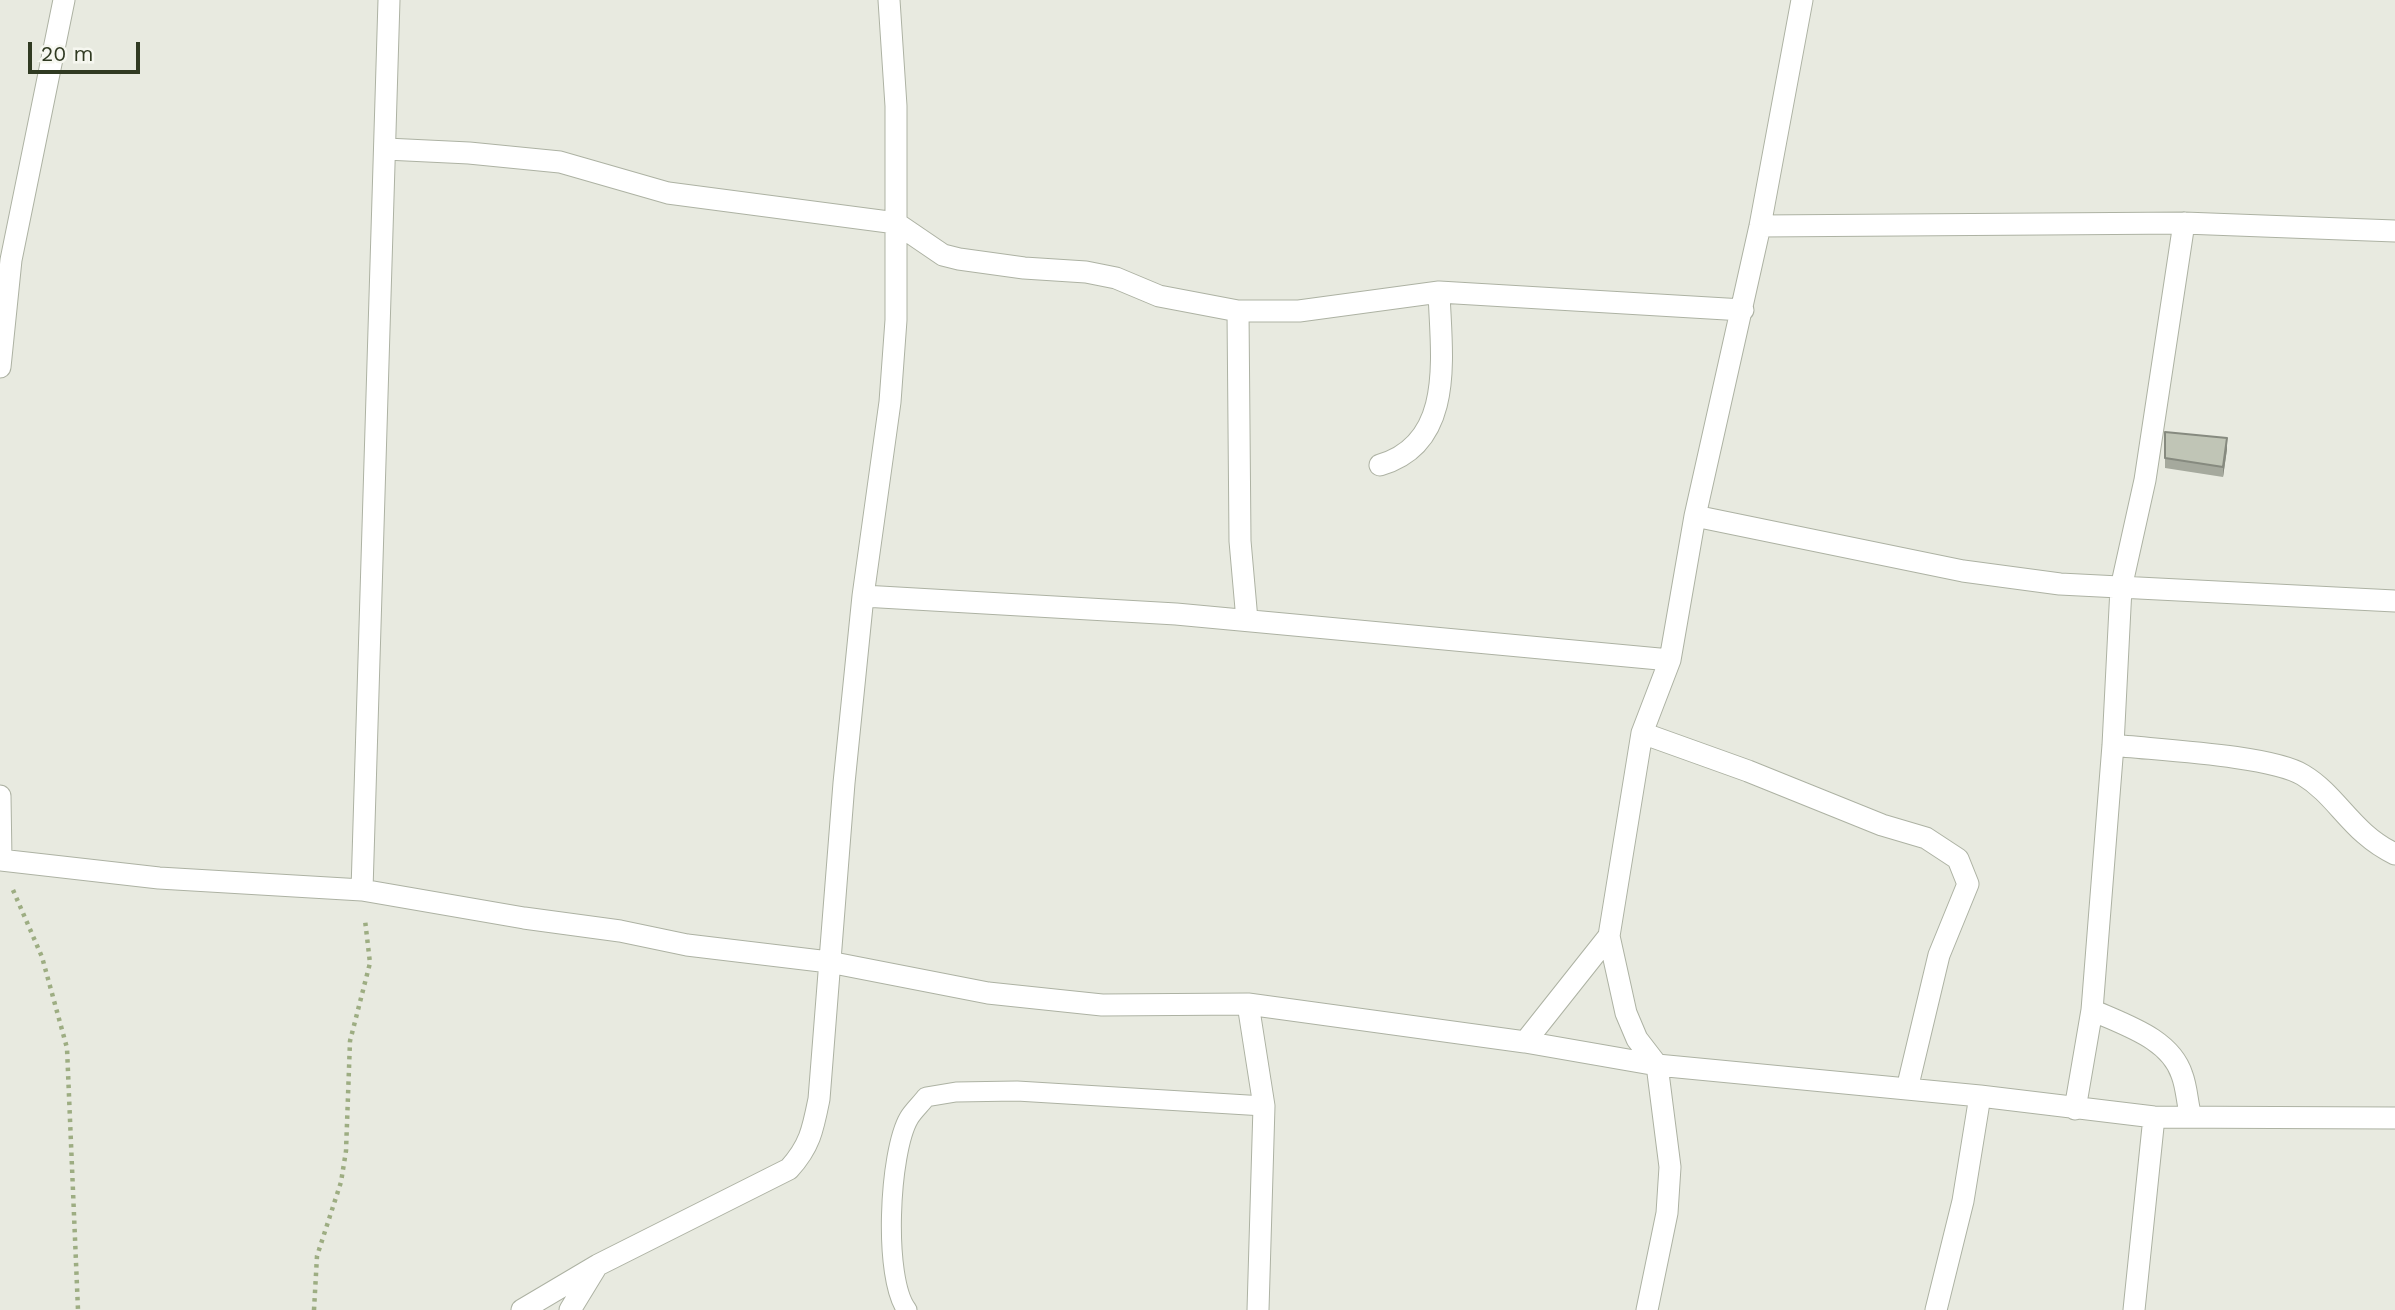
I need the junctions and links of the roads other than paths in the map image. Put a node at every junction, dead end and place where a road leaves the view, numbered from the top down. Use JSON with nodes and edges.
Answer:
{"nodes":[{"id":1,"x":64,"y":0,"type":"edge"},
{"id":2,"x":389,"y":0,"type":"edge"},
{"id":3,"x":889,"y":0,"type":"edge"},
{"id":4,"x":1802,"y":0,"type":"edge"},
{"id":5,"x":386,"y":149,"type":"junction"},
{"id":6,"x":896,"y":223,"type":"junction"},
{"id":7,"x":2184,"y":223,"type":"junction"},
{"id":8,"x":1760,"y":226,"type":"junction"},
{"id":9,"x":2395,"y":230,"type":"edge"},
{"id":10,"x":1439,"y":292,"type":"junction"},
{"id":11,"x":1743,"y":310,"type":"junction"},
{"id":12,"x":1238,"y":311,"type":"junction"},
{"id":13,"x":0,"y":367,"type":"edge"},
{"id":14,"x":1380,"y":465,"type":"dead end"},
{"id":15,"x":1695,"y":516,"type":"junction"},
{"id":16,"x":2121,"y":588,"type":"junction"},
{"id":17,"x":863,"y":596,"type":"junction"},
{"id":18,"x":2395,"y":601,"type":"edge"},
{"id":19,"x":1247,"y":620,"type":"junction"},
{"id":20,"x":1670,"y":660,"type":"junction"},
{"id":21,"x":1642,"y":733,"type":"junction"},
{"id":22,"x":2113,"y":745,"type":"junction"},
{"id":23,"x":0,"y":796,"type":"edge"},
{"id":24,"x":2395,"y":854,"type":"edge"},
{"id":25,"x":0,"y":860,"type":"edge"},
{"id":26,"x":362,"y":890,"type":"junction"},
{"id":27,"x":1609,"y":936,"type":"junction"},
{"id":28,"x":829,"y":962,"type":"junction"},
{"id":29,"x":1248,"y":1004,"type":"junction"},
{"id":30,"x":2092,"y":1010,"type":"junction"},
{"id":31,"x":1525,"y":1042,"type":"junction"},
{"id":32,"x":1657,"y":1065,"type":"junction"},
{"id":33,"x":1907,"y":1089,"type":"junction"},
{"id":34,"x":1980,"y":1096,"type":"junction"},
{"id":35,"x":1264,"y":1106,"type":"junction"},
{"id":36,"x":2076,"y":1109,"type":"junction"},
{"id":37,"x":2154,"y":1117,"type":"junction"},
{"id":38,"x":2191,"y":1117,"type":"junction"},
{"id":39,"x":2395,"y":1118,"type":"edge"},
{"id":40,"x":598,"y":1265,"type":"junction"},
{"id":41,"x":895,"y":1288,"type":"junction"},
{"id":42,"x":522,"y":1310,"type":"edge"},
{"id":43,"x":569,"y":1310,"type":"edge"},
{"id":44,"x":888,"y":1310,"type":"edge"},
{"id":45,"x":907,"y":1310,"type":"edge"},
{"id":46,"x":1258,"y":1310,"type":"edge"},
{"id":47,"x":1647,"y":1310,"type":"edge"},
{"id":48,"x":1936,"y":1310,"type":"edge"},
{"id":49,"x":2134,"y":1310,"type":"edge"}],
"edges":[{"from":1,"to":13,"type":"street"},
{"from":2,"to":5,"type":"street"},
{"from":3,"to":6,"type":"street"},
{"from":4,"to":8,"type":"street"},
{"from":5,"to":6,"type":"street"},
{"from":5,"to":26,"type":"street"},
{"from":6,"to":12,"type":"street"},
{"from":6,"to":17,"type":"street"},
{"from":7,"to":8,"type":"street"},
{"from":7,"to":9,"type":"street"},
{"from":7,"to":16,"type":"street"},
{"from":8,"to":11,"type":"street"},
{"from":10,"to":11,"type":"street"},
{"from":10,"to":12,"type":"street"},
{"from":10,"to":14,"type":"street"},
{"from":11,"to":15,"type":"street"},
{"from":12,"to":19,"type":"street"},
{"from":15,"to":16,"type":"street"},
{"from":15,"to":20,"type":"street"},
{"from":16,"to":18,"type":"street"},
{"from":16,"to":22,"type":"street"},
{"from":17,"to":19,"type":"street"},
{"from":17,"to":28,"type":"street"},
{"from":19,"to":20,"type":"street"},
{"from":20,"to":21,"type":"street"},
{"from":21,"to":27,"type":"street"},
{"from":21,"to":33,"type":"street"},
{"from":22,"to":24,"type":"street"},
{"from":22,"to":30,"type":"street"},
{"from":23,"to":25,"type":"street"},
{"from":25,"to":26,"type":"street"},
{"from":26,"to":28,"type":"street"},
{"from":27,"to":31,"type":"street"},
{"from":27,"to":32,"type":"street"},
{"from":28,"to":29,"type":"street"},
{"from":28,"to":40,"type":"street"},
{"from":29,"to":31,"type":"street"},
{"from":29,"to":35,"type":"street"},
{"from":30,"to":36,"type":"street"},
{"from":30,"to":38,"type":"street"},
{"from":31,"to":32,"type":"street"},
{"from":32,"to":33,"type":"street"},
{"from":32,"to":47,"type":"street"},
{"from":33,"to":34,"type":"street"},
{"from":34,"to":36,"type":"street"},
{"from":34,"to":48,"type":"street"},
{"from":35,"to":41,"type":"lane"},
{"from":35,"to":46,"type":"street"},
{"from":36,"to":37,"type":"street"},
{"from":37,"to":38,"type":"street"},
{"from":37,"to":49,"type":"street"},
{"from":38,"to":39,"type":"street"},
{"from":40,"to":42,"type":"street"},
{"from":40,"to":43,"type":"street"},
{"from":41,"to":44,"type":"lane"},
{"from":41,"to":45,"type":"lane"}]}
